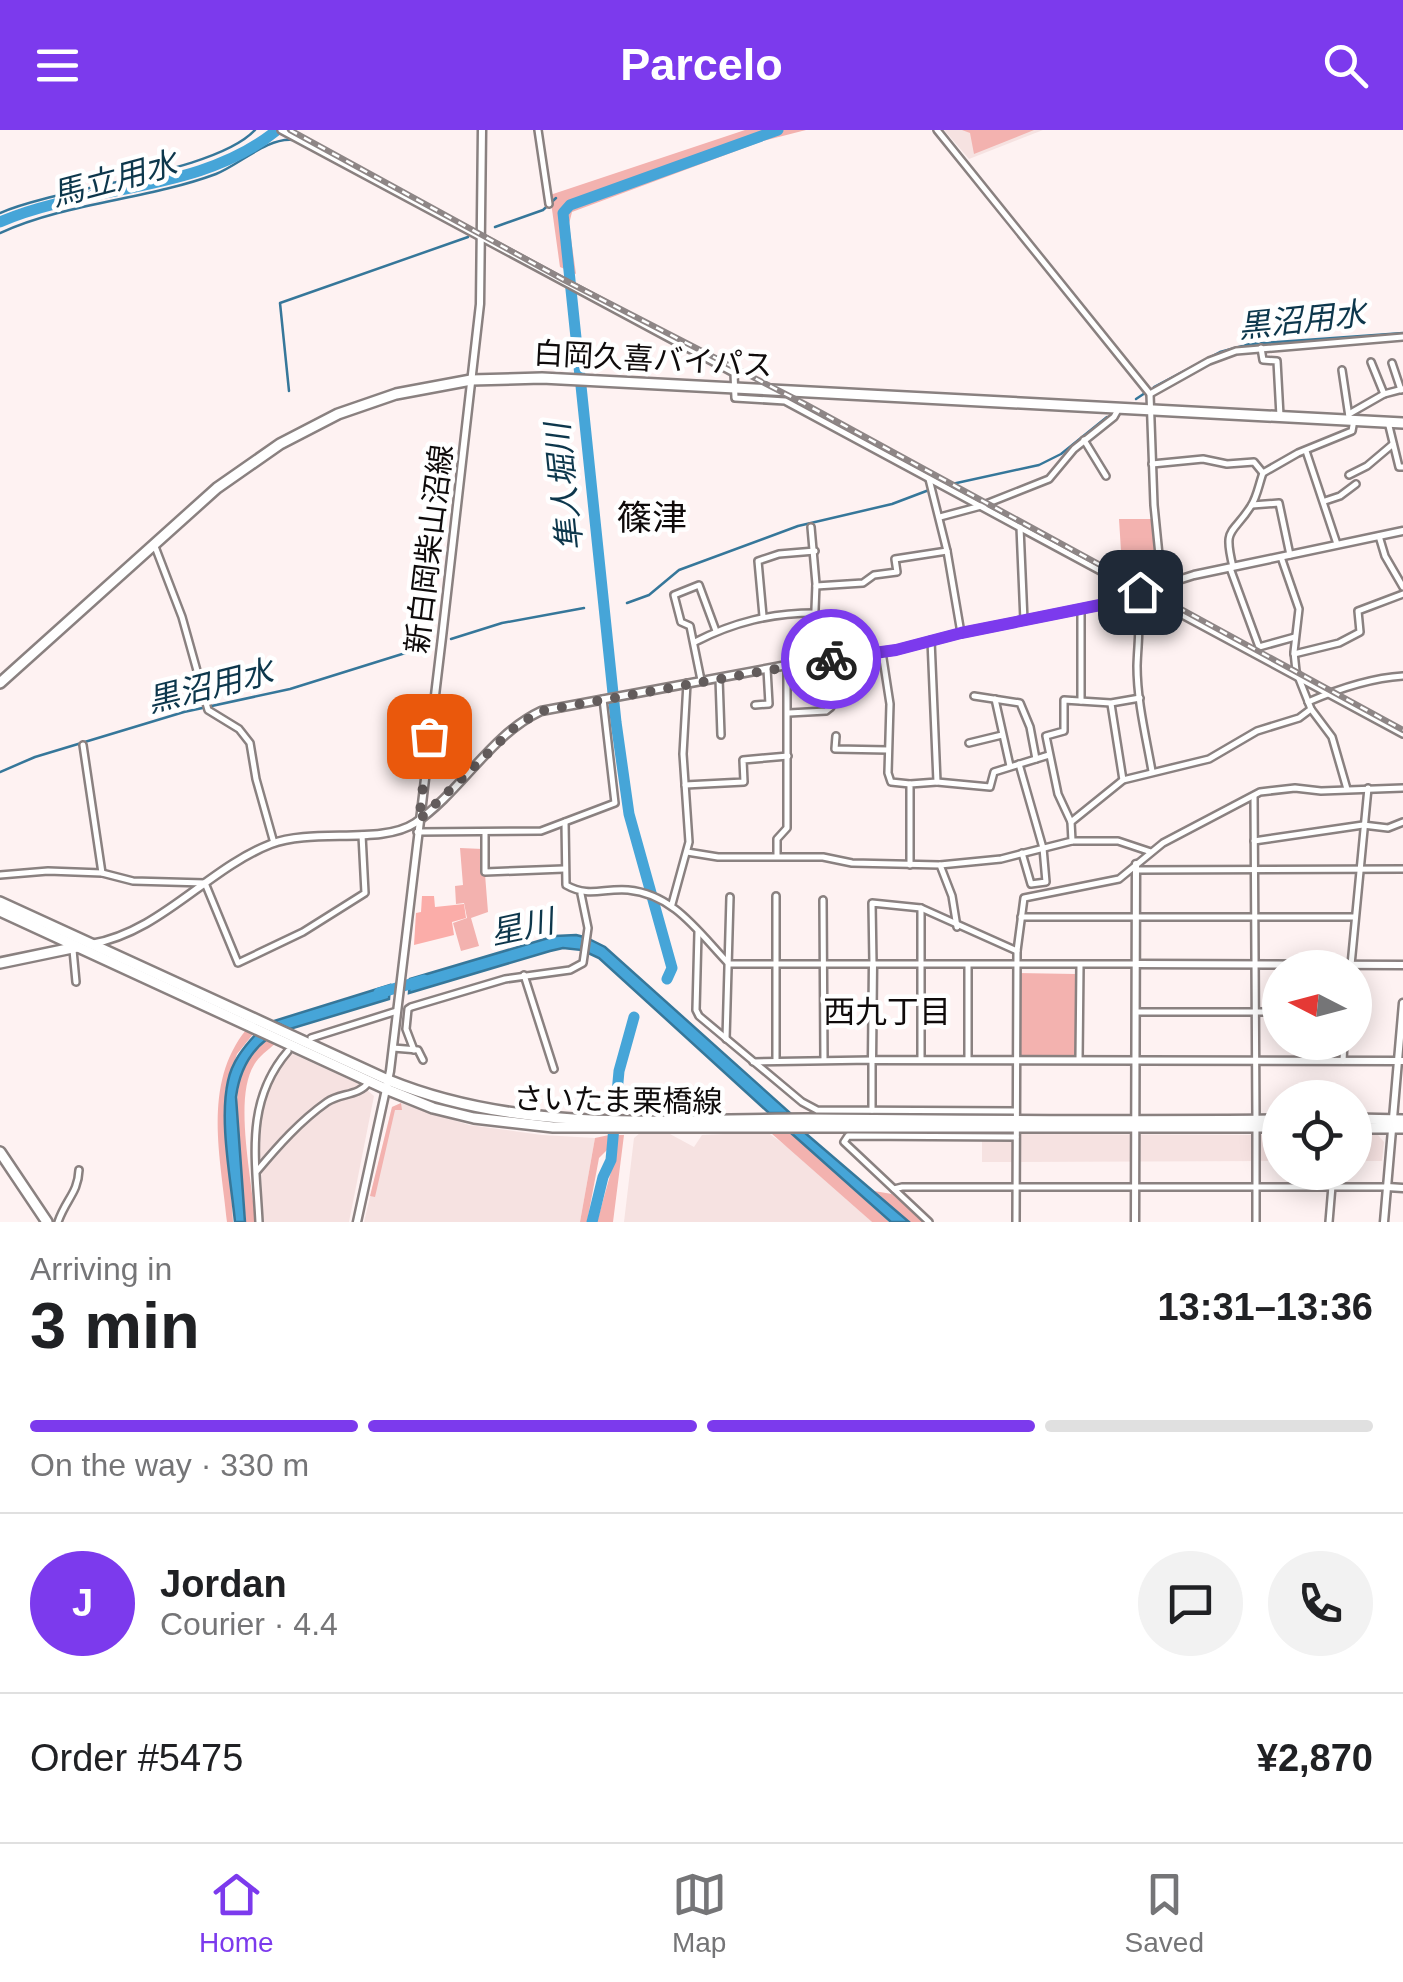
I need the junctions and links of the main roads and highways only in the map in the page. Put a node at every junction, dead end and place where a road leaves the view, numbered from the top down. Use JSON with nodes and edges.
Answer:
{"nodes":[{"id":1,"x":1403,"y":423,"type":"edge"},
{"id":2,"x":0,"y":683,"type":"edge"},
{"id":3,"x":0,"y":902,"type":"edge"},
{"id":4,"x":0,"y":911,"type":"edge"},
{"id":5,"x":80,"y":946,"type":"junction"},
{"id":6,"x":0,"y":963,"type":"edge"},
{"id":7,"x":291,"y":1043,"type":"junction"},
{"id":8,"x":387,"y":1084,"type":"junction"},
{"id":9,"x":1372,"y":1121,"type":"edge"},
{"id":10,"x":620,"y":1123,"type":"junction"},
{"id":11,"x":817,"y":1123,"type":"junction"},
{"id":12,"x":1262,"y":1123,"type":"edge"},
{"id":13,"x":1256,"y":1124,"type":"junction"},
{"id":14,"x":1398,"y":1124,"type":"edge"},
{"id":15,"x":1262,"y":1125,"type":"edge"},
{"id":16,"x":1372,"y":1126,"type":"edge"},
{"id":17,"x":0,"y":1152,"type":"edge"},
{"id":18,"x":48,"y":1222,"type":"edge"}],
"edges":[{"from":1,"to":2,"type":"main road","name":"白岡久喜バイパス"},
{"from":3,"to":5,"type":"main road","name":"さいたま栗橋線"},
{"from":4,"to":5,"type":"main road","name":"さいたま栗橋線"},
{"from":5,"to":6,"type":"main road"},
{"from":5,"to":7,"type":"main road","name":"さいたま栗橋線"},
{"from":7,"to":8,"type":"main road","name":"さいたま栗橋線"},
{"from":7,"to":8,"type":"main road","name":"さいたま栗橋線"},
{"from":8,"to":10,"type":"main road","name":"さいたま栗橋線"},
{"from":9,"to":14,"type":"main road"},
{"from":10,"to":11,"type":"main road","name":"さいたま栗橋線"},
{"from":10,"to":11,"type":"main road","name":"さいたま栗橋線"},
{"from":11,"to":13,"type":"main road","name":"さいたま栗橋線"},
{"from":12,"to":13,"type":"main road","name":"さいたま栗橋線"},
{"from":13,"to":15,"type":"main road","name":"さいたま栗橋線"},
{"from":14,"to":16,"type":"main road"},
{"from":17,"to":18,"type":"main road"}]}
